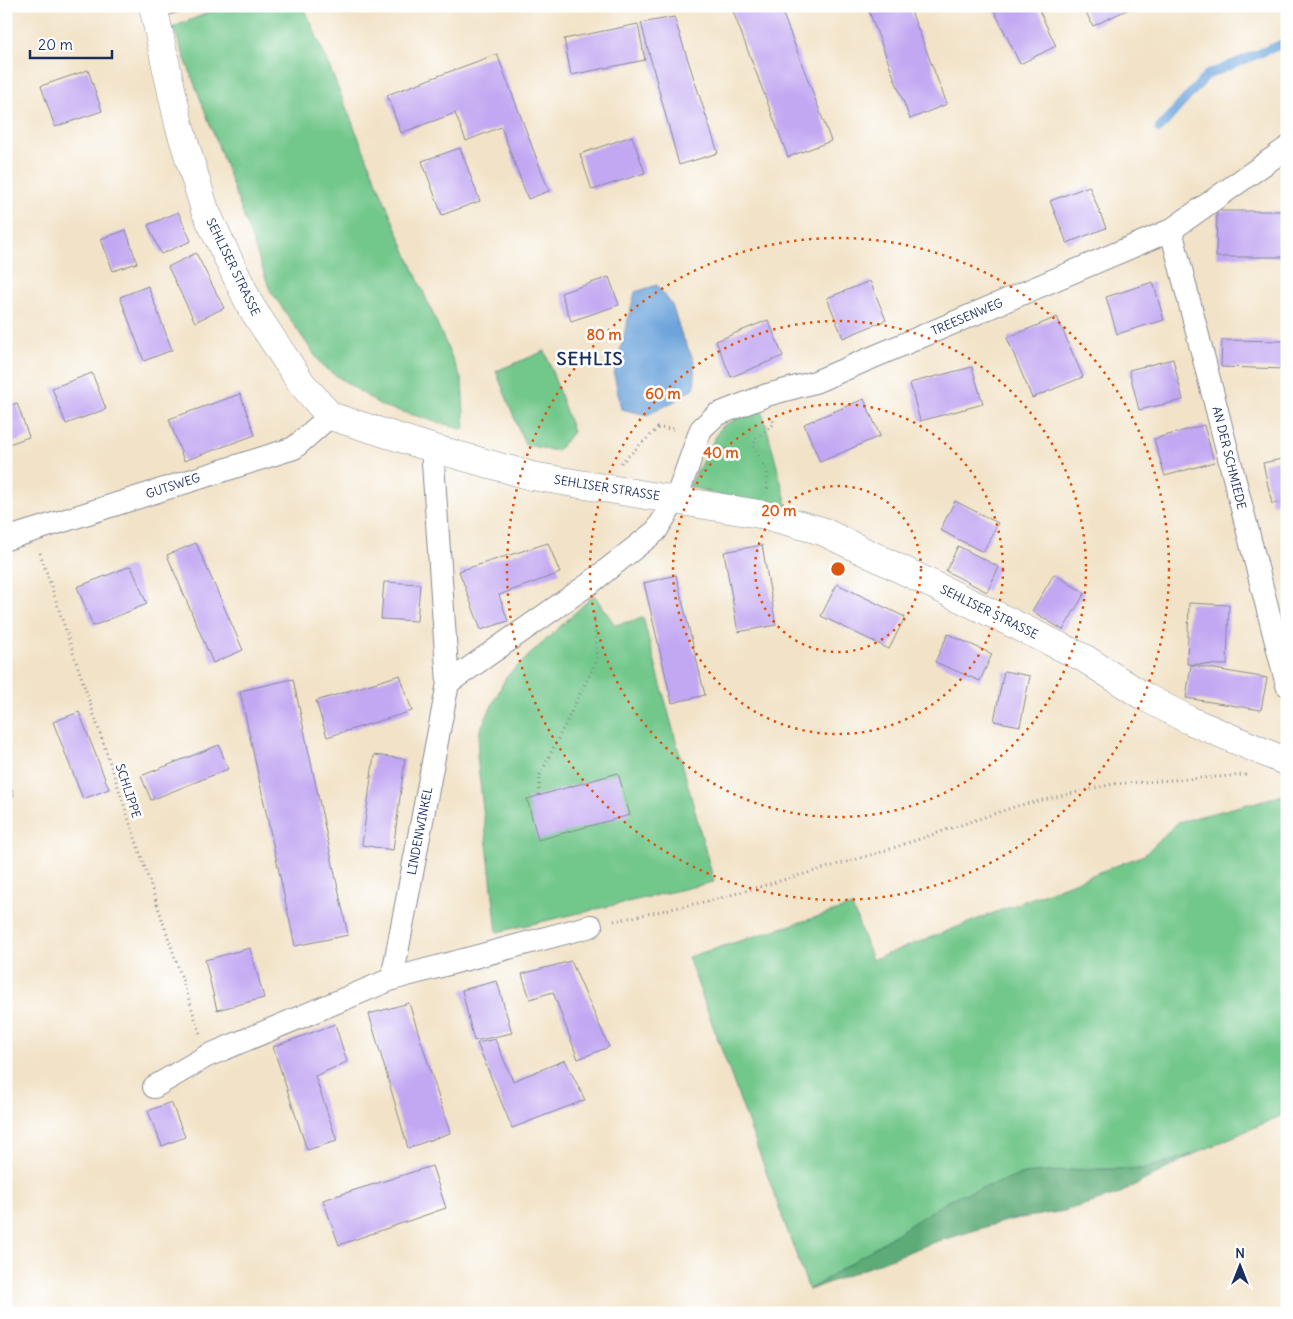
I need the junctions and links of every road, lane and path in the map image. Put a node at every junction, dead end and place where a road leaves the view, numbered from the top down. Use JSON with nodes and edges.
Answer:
{"nodes":[{"id":1,"x":162,"y":8,"type":"edge"},
{"id":2,"x":1287,"y":148,"type":"edge"},
{"id":3,"x":1171,"y":230,"type":"junction"},
{"id":4,"x":767,"y":396,"type":"junction"},
{"id":5,"x":330,"y":416,"type":"junction"},
{"id":6,"x":701,"y":430,"type":"junction"},
{"id":7,"x":432,"y":448,"type":"junction"},
{"id":8,"x":598,"y":486,"type":"junction"},
{"id":9,"x":676,"y":499,"type":"junction"},
{"id":10,"x":765,"y":515,"type":"junction"},
{"id":11,"x":32,"y":531,"type":"junction"},
{"id":12,"x":6,"y":539,"type":"edge"},
{"id":13,"x":589,"y":584,"type":"junction"},
{"id":14,"x":448,"y":683,"type":"junction"},
{"id":15,"x":1287,"y":685,"type":"edge"},
{"id":16,"x":1287,"y":762,"type":"edge"},
{"id":17,"x":1248,"y":775,"type":"dead end"},
{"id":18,"x":539,"y":795,"type":"dead end"},
{"id":19,"x":591,"y":926,"type":"joint"},
{"id":20,"x":392,"y":979,"type":"junction"},
{"id":21,"x":207,"y":1056,"type":"junction"},
{"id":22,"x":154,"y":1087,"type":"dead end"}],
"edges":[{"from":1,"to":5,"type":"street","name":"SEHLISER STRASSE"},
{"from":2,"to":3,"type":"street","name":"TREESENWEG"},
{"from":3,"to":4,"type":"street","name":"TREESENWEG"},
{"from":3,"to":15,"type":"street","name":"AN DER SCHMIEDE"},
{"from":4,"to":6,"type":"street","name":"TREESENWEG"},
{"from":4,"to":10,"type":"path"},
{"from":5,"to":7,"type":"street","name":"SEHLISER STRASSE"},
{"from":5,"to":11,"type":"street","name":"GUTSWEG"},
{"from":6,"to":8,"type":"path"},
{"from":6,"to":9,"type":"street","name":"TREESENWEG"},
{"from":7,"to":8,"type":"street","name":"SEHLISER STRASSE"},
{"from":7,"to":14,"type":"street","name":"LINDENWINKEL"},
{"from":8,"to":9,"type":"street","name":"SEHLISER STRASSE"},
{"from":9,"to":10,"type":"street","name":"SEHLISER STRASSE"},
{"from":9,"to":13,"type":"street"},
{"from":10,"to":16,"type":"street","name":"SEHLISER STRASSE"},
{"from":11,"to":12,"type":"street","name":"GUTSWEG"},
{"from":11,"to":21,"type":"path","name":"SCHLIPPE"},
{"from":13,"to":14,"type":"street"},
{"from":13,"to":18,"type":"path"},
{"from":14,"to":20,"type":"street","name":"LINDENWINKEL"},
{"from":17,"to":19,"type":"path"},
{"from":19,"to":20,"type":"street"},
{"from":20,"to":21,"type":"street"},
{"from":21,"to":22,"type":"street"}]}
